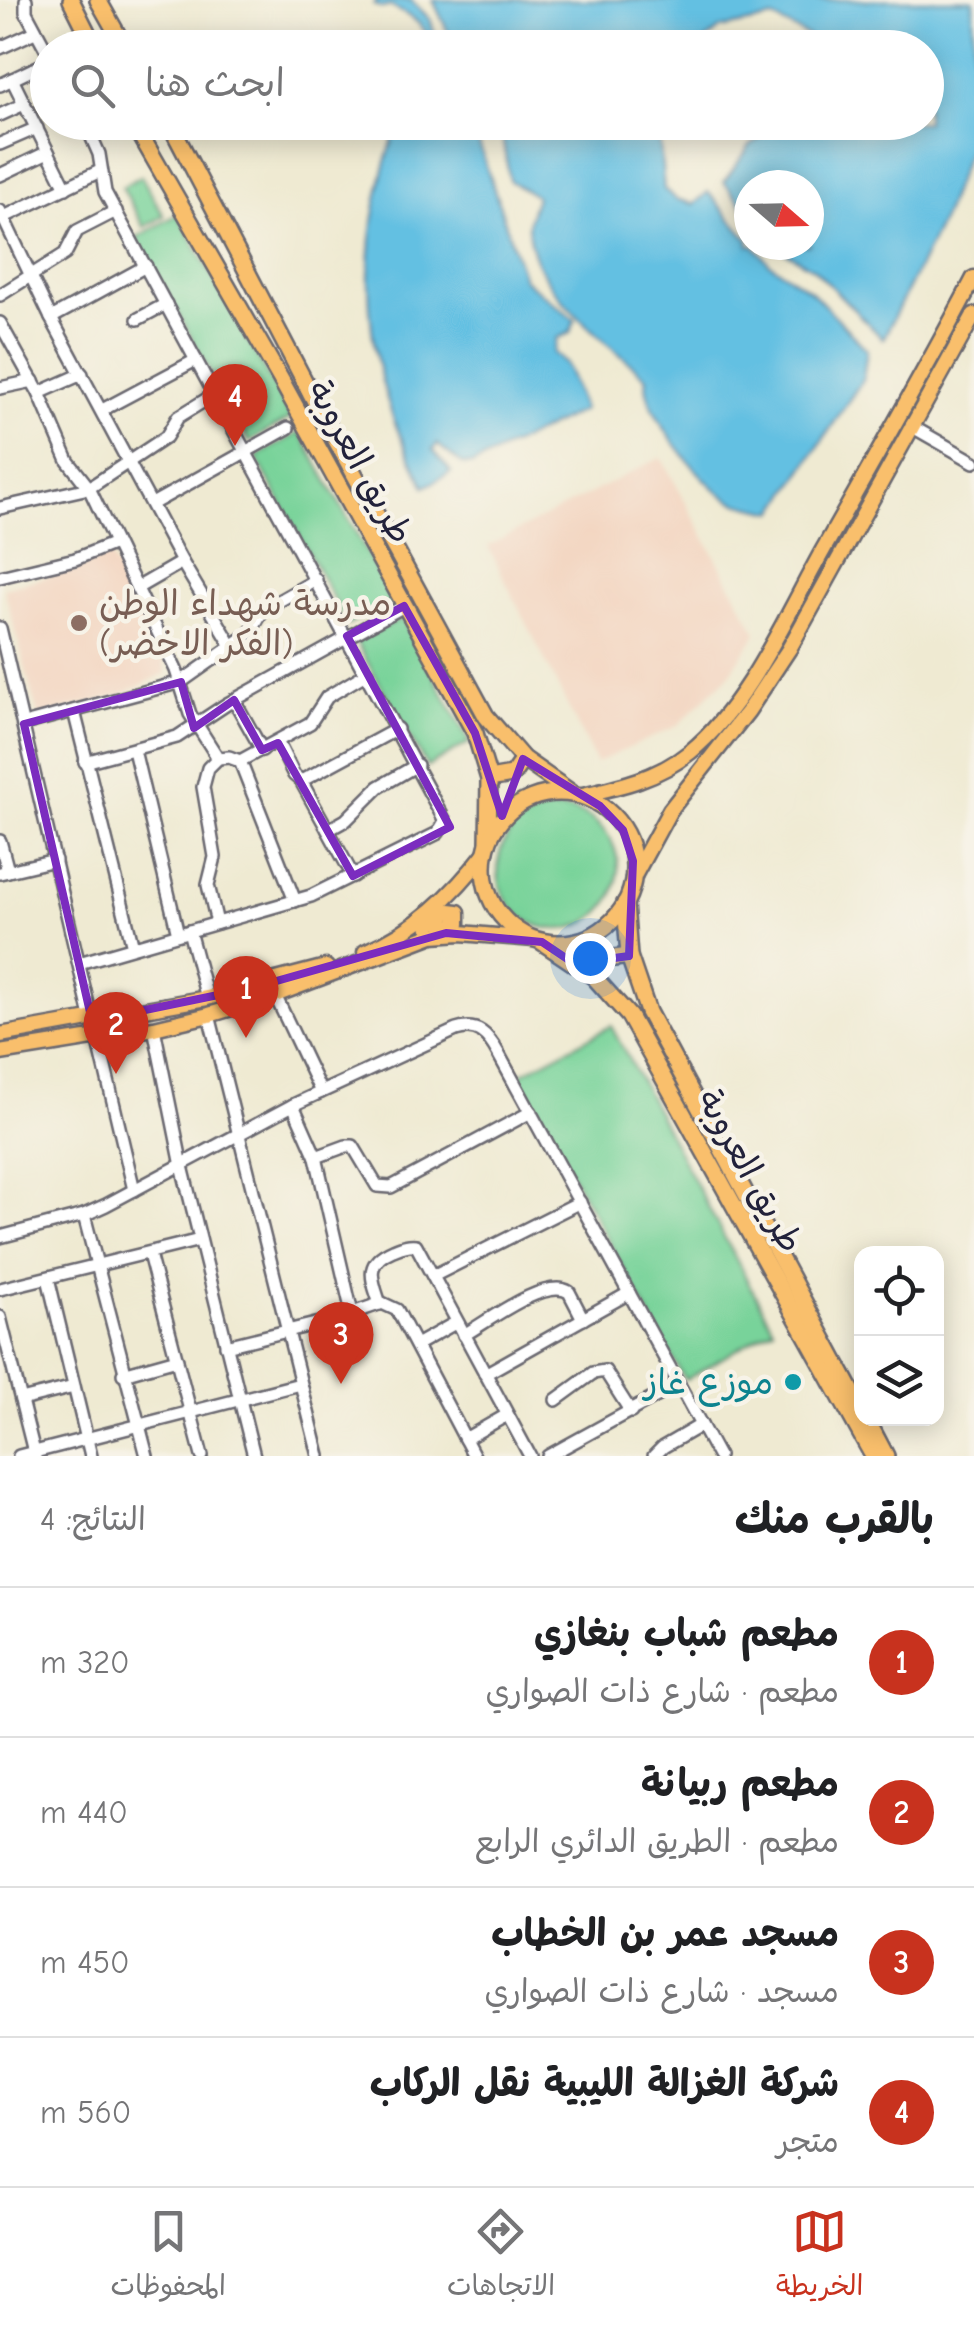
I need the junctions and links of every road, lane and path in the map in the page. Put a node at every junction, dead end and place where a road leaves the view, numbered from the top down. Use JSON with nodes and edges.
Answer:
{"nodes":[{"id":1,"x":26,"y":0,"type":"edge"},
{"id":2,"x":71,"y":0,"type":"edge"},
{"id":3,"x":98,"y":0,"type":"edge"},
{"id":4,"x":34,"y":30,"type":"edge"},
{"id":5,"x":86,"y":30,"type":"edge"},
{"id":6,"x":116,"y":30,"type":"edge"},
{"id":7,"x":30,"y":34,"type":"edge"},
{"id":8,"x":0,"y":48,"type":"edge"},
{"id":9,"x":30,"y":71,"type":"edge"},
{"id":10,"x":6,"y":82,"type":"edge"},
{"id":11,"x":24,"y":104,"type":"junction"},
{"id":12,"x":0,"y":115,"type":"edge"},
{"id":13,"x":30,"y":115,"type":"edge"},
{"id":14,"x":30,"y":131,"type":"edge"},
{"id":15,"x":42,"y":140,"type":"edge"},
{"id":16,"x":93,"y":140,"type":"edge"},
{"id":17,"x":143,"y":140,"type":"edge"},
{"id":18,"x":177,"y":140,"type":"edge"},
{"id":19,"x":0,"y":144,"type":"edge"},
{"id":20,"x":48,"y":152,"type":"junction"},
{"id":21,"x":100,"y":171,"type":"junction"},
{"id":22,"x":0,"y":176,"type":"edge"},
{"id":23,"x":66,"y":188,"type":"junction"},
{"id":24,"x":116,"y":211,"type":"junction"},
{"id":25,"x":1,"y":216,"type":"edge"},
{"id":26,"x":146,"y":266,"type":"junction"},
{"id":27,"x":29,"y":275,"type":"junction"},
{"id":28,"x":974,"y":278,"type":"edge"},
{"id":29,"x":0,"y":295,"type":"edge"},
{"id":30,"x":166,"y":304,"type":"junction"},
{"id":31,"x":974,"y":315,"type":"edge"},
{"id":32,"x":50,"y":318,"type":"junction"},
{"id":33,"x":138,"y":319,"type":"dead end"},
{"id":34,"x":0,"y":322,"type":"edge"},
{"id":35,"x":196,"y":360,"type":"junction"},
{"id":36,"x":82,"y":374,"type":"junction"},
{"id":37,"x":36,"y":387,"type":"junction"},
{"id":38,"x":0,"y":388,"type":"edge"},
{"id":39,"x":215,"y":394,"type":"junction"},
{"id":40,"x":102,"y":410,"type":"junction"},
{"id":41,"x":911,"y":426,"type":"junction"},
{"id":42,"x":288,"y":428,"type":"dead end"},
{"id":43,"x":246,"y":451,"type":"junction"},
{"id":44,"x":131,"y":462,"type":"junction"},
{"id":45,"x":974,"y":462,"type":"edge"},
{"id":46,"x":89,"y":488,"type":"junction"},
{"id":47,"x":152,"y":504,"type":"junction"},
{"id":48,"x":0,"y":508,"type":"edge"},
{"id":49,"x":115,"y":543,"type":"junction"},
{"id":50,"x":182,"y":562,"type":"junction"},
{"id":51,"x":0,"y":577,"type":"edge"},
{"id":52,"x":316,"y":580,"type":"junction"},
{"id":53,"x":136,"y":588,"type":"junction"},
{"id":54,"x":404,"y":606,"type":"junction"},
{"id":55,"x":0,"y":628,"type":"edge"},
{"id":56,"x":347,"y":636,"type":"junction"},
{"id":57,"x":232,"y":646,"type":"junction"},
{"id":58,"x":367,"y":673,"type":"junction"},
{"id":59,"x":6,"y":675,"type":"edge"},
{"id":60,"x":181,"y":682,"type":"junction"},
{"id":61,"x":234,"y":700,"type":"junction"},
{"id":62,"x":74,"y":712,"type":"junction"},
{"id":63,"x":24,"y":724,"type":"junction"},
{"id":64,"x":197,"y":725,"type":"junction"},
{"id":65,"x":397,"y":729,"type":"junction"},
{"id":66,"x":278,"y":743,"type":"junction"},
{"id":67,"x":134,"y":750,"type":"junction"},
{"id":68,"x":262,"y":750,"type":"junction"},
{"id":69,"x":218,"y":758,"type":"junction"},
{"id":70,"x":523,"y":759,"type":"junction"},
{"id":71,"x":240,"y":761,"type":"junction"},
{"id":72,"x":84,"y":762,"type":"junction"},
{"id":73,"x":417,"y":765,"type":"junction"},
{"id":74,"x":488,"y":779,"type":"junction"},
{"id":75,"x":301,"y":780,"type":"junction"},
{"id":76,"x":575,"y":795,"type":"junction"},
{"id":77,"x":328,"y":830,"type":"junction"},
{"id":78,"x":0,"y":841,"type":"edge"},
{"id":79,"x":487,"y":848,"type":"junction"},
{"id":80,"x":55,"y":860,"type":"junction"},
{"id":81,"x":4,"y":872,"type":"edge"},
{"id":82,"x":353,"y":876,"type":"junction"},
{"id":83,"x":633,"y":878,"type":"junction"},
{"id":84,"x":295,"y":902,"type":"junction"},
{"id":85,"x":625,"y":903,"type":"junction"},
{"id":86,"x":217,"y":924,"type":"junction"},
{"id":87,"x":183,"y":933,"type":"junction"},
{"id":88,"x":426,"y":938,"type":"junction"},
{"id":89,"x":391,"y":940,"type":"junction"},
{"id":90,"x":538,"y":940,"type":"junction"},
{"id":91,"x":134,"y":946,"type":"junction"},
{"id":92,"x":629,"y":956,"type":"junction"},
{"id":93,"x":79,"y":962,"type":"junction"},
{"id":94,"x":594,"y":976,"type":"junction"},
{"id":95,"x":274,"y":995,"type":"junction"},
{"id":96,"x":208,"y":998,"type":"junction"},
{"id":97,"x":210,"y":1015,"type":"junction"},
{"id":98,"x":92,"y":1021,"type":"junction"},
{"id":99,"x":154,"y":1028,"type":"junction"},
{"id":100,"x":0,"y":1035,"type":"edge"},
{"id":101,"x":98,"y":1038,"type":"junction"},
{"id":102,"x":0,"y":1053,"type":"edge"},
{"id":103,"x":320,"y":1092,"type":"junction"},
{"id":104,"x":292,"y":1106,"type":"junction"},
{"id":105,"x":531,"y":1112,"type":"junction"},
{"id":106,"x":240,"y":1134,"type":"junction"},
{"id":107,"x":316,"y":1157,"type":"junction"},
{"id":108,"x":182,"y":1166,"type":"junction"},
{"id":109,"x":134,"y":1190,"type":"junction"},
{"id":110,"x":580,"y":1202,"type":"junction"},
{"id":111,"x":84,"y":1215,"type":"junction"},
{"id":112,"x":0,"y":1238,"type":"edge"},
{"id":113,"x":200,"y":1240,"type":"junction"},
{"id":114,"x":149,"y":1254,"type":"junction"},
{"id":115,"x":96,"y":1268,"type":"junction"},
{"id":116,"x":433,"y":1276,"type":"junction"},
{"id":117,"x":48,"y":1278,"type":"junction"},
{"id":118,"x":0,"y":1289,"type":"edge"},
{"id":119,"x":630,"y":1293,"type":"junction"},
{"id":120,"x":380,"y":1304,"type":"junction"},
{"id":121,"x":352,"y":1314,"type":"junction"},
{"id":122,"x":0,"y":1317,"type":"edge"},
{"id":123,"x":583,"y":1320,"type":"junction"},
{"id":124,"x":457,"y":1322,"type":"junction"},
{"id":125,"x":287,"y":1331,"type":"junction"},
{"id":126,"x":464,"y":1335,"type":"junction"},
{"id":127,"x":416,"y":1345,"type":"junction"},
{"id":128,"x":226,"y":1346,"type":"junction"},
{"id":129,"x":177,"y":1359,"type":"junction"},
{"id":130,"x":123,"y":1374,"type":"junction"},
{"id":131,"x":485,"y":1374,"type":"junction"},
{"id":132,"x":300,"y":1384,"type":"junction"},
{"id":133,"x":678,"y":1384,"type":"junction"},
{"id":134,"x":74,"y":1387,"type":"junction"},
{"id":135,"x":854,"y":1395,"type":"edge"},
{"id":136,"x":21,"y":1400,"type":"junction"},
{"id":137,"x":240,"y":1400,"type":"junction"},
{"id":138,"x":556,"y":1400,"type":"dead end"},
{"id":139,"x":630,"y":1412,"type":"junction"},
{"id":140,"x":191,"y":1414,"type":"junction"},
{"id":141,"x":507,"y":1414,"type":"junction"},
{"id":142,"x":701,"y":1425,"type":"junction"},
{"id":143,"x":139,"y":1426,"type":"junction"},
{"id":144,"x":870,"y":1426,"type":"edge"},
{"id":145,"x":466,"y":1439,"type":"junction"},
{"id":146,"x":87,"y":1440,"type":"junction"},
{"id":147,"x":35,"y":1454,"type":"edge"},
{"id":148,"x":19,"y":1456,"type":"edge"},
{"id":149,"x":91,"y":1456,"type":"edge"},
{"id":150,"x":147,"y":1456,"type":"edge"},
{"id":151,"x":202,"y":1456,"type":"edge"},
{"id":152,"x":254,"y":1456,"type":"edge"},
{"id":153,"x":319,"y":1456,"type":"edge"},
{"id":154,"x":474,"y":1456,"type":"edge"},
{"id":155,"x":530,"y":1456,"type":"edge"},
{"id":156,"x":548,"y":1456,"type":"edge"},
{"id":157,"x":654,"y":1456,"type":"edge"},
{"id":158,"x":718,"y":1456,"type":"edge"},
{"id":159,"x":873,"y":1456,"type":"edge"},
{"id":160,"x":886,"y":1456,"type":"edge"}],
"edges":[{"from":1,"to":4,"type":"street"},
{"from":2,"to":5,"type":"highway"},
{"from":3,"to":6,"type":"highway"},
{"from":7,"to":8,"type":"street"},
{"from":9,"to":10,"type":"street"},
{"from":10,"to":11,"type":"street"},
{"from":11,"to":12,"type":"street"},
{"from":11,"to":13,"type":"street"},
{"from":14,"to":19,"type":"street"},
{"from":15,"to":20,"type":"street"},
{"from":16,"to":21,"type":"street"},
{"from":17,"to":54,"type":"highway","name":"طريق العروبة"},
{"from":18,"to":70,"type":"highway","name":"طريق العروبة"},
{"from":20,"to":22,"type":"street"},
{"from":20,"to":23,"type":"street"},
{"from":21,"to":23,"type":"street"},
{"from":21,"to":24,"type":"street"},
{"from":23,"to":25,"type":"street"},
{"from":24,"to":26,"type":"street"},
{"from":24,"to":27,"type":"street"},
{"from":25,"to":27,"type":"street"},
{"from":26,"to":30,"type":"street"},
{"from":26,"to":32,"type":"street"},
{"from":27,"to":29,"type":"street"},
{"from":27,"to":32,"type":"street"},
{"from":28,"to":76,"type":"main road"},
{"from":30,"to":33,"type":"street"},
{"from":30,"to":35,"type":"street"},
{"from":31,"to":41,"type":"main road"},
{"from":32,"to":36,"type":"street"},
{"from":34,"to":37,"type":"street"},
{"from":35,"to":39,"type":"street"},
{"from":35,"to":40,"type":"street"},
{"from":36,"to":37,"type":"street"},
{"from":36,"to":40,"type":"street"},
{"from":37,"to":38,"type":"street"},
{"from":37,"to":46,"type":"street"},
{"from":39,"to":43,"type":"street"},
{"from":39,"to":44,"type":"street"},
{"from":40,"to":44,"type":"street"},
{"from":41,"to":45,"type":"street"},
{"from":41,"to":83,"type":"main road"},
{"from":42,"to":43,"type":"street"},
{"from":43,"to":47,"type":"street"},
{"from":43,"to":52,"type":"street"},
{"from":44,"to":46,"type":"street"},
{"from":44,"to":47,"type":"street"},
{"from":46,"to":48,"type":"street"},
{"from":46,"to":49,"type":"street"},
{"from":47,"to":50,"type":"street"},
{"from":49,"to":51,"type":"street"},
{"from":49,"to":53,"type":"street"},
{"from":50,"to":53,"type":"street"},
{"from":50,"to":57,"type":"street"},
{"from":52,"to":56,"type":"street"},
{"from":52,"to":57,"type":"street"},
{"from":53,"to":60,"type":"street"},
{"from":54,"to":56,"type":"street"},
{"from":54,"to":74,"type":"highway","name":"طريق العروبة"},
{"from":55,"to":59,"type":"street"},
{"from":56,"to":58,"type":"street"},
{"from":56,"to":61,"type":"street"},
{"from":57,"to":60,"type":"street"},
{"from":58,"to":65,"type":"street"},
{"from":58,"to":66,"type":"street"},
{"from":59,"to":63,"type":"street"},
{"from":60,"to":62,"type":"street"},
{"from":60,"to":64,"type":"street"},
{"from":61,"to":64,"type":"street"},
{"from":61,"to":68,"type":"street"},
{"from":62,"to":63,"type":"street"},
{"from":62,"to":72,"type":"street"},
{"from":63,"to":80,"type":"street"},
{"from":64,"to":67,"type":"street"},
{"from":64,"to":69,"type":"street"},
{"from":65,"to":73,"type":"street"},
{"from":65,"to":75,"type":"street"},
{"from":66,"to":68,"type":"street"},
{"from":66,"to":75,"type":"street"},
{"from":67,"to":72,"type":"street"},
{"from":67,"to":87,"type":"street"},
{"from":68,"to":71,"type":"street"},
{"from":69,"to":71,"type":"street"},
{"from":69,"to":86,"type":"street"},
{"from":70,"to":74,"type":"highway"},
{"from":70,"to":76,"type":"highway","name":"طريق العروبة"},
{"from":71,"to":84,"type":"street"},
{"from":72,"to":91,"type":"street"},
{"from":73,"to":77,"type":"street"},
{"from":73,"to":82,"type":"street"},
{"from":74,"to":79,"type":"highway","name":"طريق العروبة"},
{"from":75,"to":77,"type":"street"},
{"from":76,"to":79,"type":"highway"},
{"from":76,"to":83,"type":"highway"},
{"from":77,"to":82,"type":"street"},
{"from":78,"to":81,"type":"street"},
{"from":79,"to":89,"type":"main road"},
{"from":79,"to":90,"type":"highway"},
{"from":80,"to":81,"type":"street"},
{"from":80,"to":93,"type":"street"},
{"from":82,"to":84,"type":"street"},
{"from":83,"to":85,"type":"highway"},
{"from":84,"to":86,"type":"street"},
{"from":85,"to":90,"type":"highway"},
{"from":85,"to":92,"type":"highway","name":"طريق العروبة"},
{"from":86,"to":87,"type":"street"},
{"from":87,"to":91,"type":"street"},
{"from":87,"to":96,"type":"street"},
{"from":88,"to":89,"type":"main road"},
{"from":88,"to":90,"type":"main road"},
{"from":88,"to":95,"type":"main road"},
{"from":89,"to":96,"type":"main road"},
{"from":90,"to":94,"type":"highway","name":"طريق العروبة"},
{"from":91,"to":93,"type":"street"},
{"from":92,"to":94,"type":"highway"},
{"from":92,"to":135,"type":"highway","name":"طريق العروبة"},
{"from":93,"to":98,"type":"street"},
{"from":94,"to":159,"type":"highway","name":"طريق العروبة"},
{"from":95,"to":97,"type":"main road"},
{"from":95,"to":103,"type":"street"},
{"from":96,"to":98,"type":"main road"},
{"from":97,"to":99,"type":"main road"},
{"from":97,"to":106,"type":"street"},
{"from":98,"to":100,"type":"main road"},
{"from":99,"to":101,"type":"main road"},
{"from":99,"to":108,"type":"street"},
{"from":101,"to":102,"type":"main road"},
{"from":101,"to":109,"type":"street"},
{"from":103,"to":104,"type":"street"},
{"from":103,"to":105,"type":"street"},
{"from":104,"to":106,"type":"street"},
{"from":104,"to":107,"type":"street"},
{"from":105,"to":107,"type":"street"},
{"from":105,"to":110,"type":"street"},
{"from":106,"to":108,"type":"street"},
{"from":106,"to":125,"type":"street"},
{"from":107,"to":121,"type":"street"},
{"from":108,"to":109,"type":"street"},
{"from":108,"to":113,"type":"street"},
{"from":109,"to":111,"type":"street"},
{"from":110,"to":116,"type":"street"},
{"from":110,"to":119,"type":"street"},
{"from":111,"to":112,"type":"street"},
{"from":111,"to":115,"type":"street"},
{"from":113,"to":114,"type":"street"},
{"from":113,"to":128,"type":"street"},
{"from":114,"to":115,"type":"street"},
{"from":114,"to":129,"type":"street"},
{"from":115,"to":117,"type":"street"},
{"from":115,"to":130,"type":"street"},
{"from":116,"to":120,"type":"street"},
{"from":116,"to":124,"type":"street"},
{"from":117,"to":118,"type":"street"},
{"from":117,"to":134,"type":"street"},
{"from":119,"to":123,"type":"street"},
{"from":119,"to":133,"type":"street"},
{"from":120,"to":121,"type":"street"},
{"from":120,"to":127,"type":"street"},
{"from":121,"to":125,"type":"street"},
{"from":122,"to":136,"type":"street"},
{"from":123,"to":126,"type":"street"},
{"from":123,"to":131,"type":"street"},
{"from":124,"to":126,"type":"street"},
{"from":124,"to":127,"type":"street"},
{"from":125,"to":128,"type":"street"},
{"from":125,"to":132,"type":"street"},
{"from":126,"to":131,"type":"street"},
{"from":127,"to":145,"type":"street"},
{"from":128,"to":137,"type":"street"},
{"from":129,"to":130,"type":"street"},
{"from":129,"to":140,"type":"street"},
{"from":130,"to":143,"type":"street"},
{"from":131,"to":141,"type":"street"},
{"from":132,"to":137,"type":"street"},
{"from":132,"to":153,"type":"street"},
{"from":133,"to":139,"type":"street"},
{"from":133,"to":142,"type":"street"},
{"from":134,"to":136,"type":"street"},
{"from":134,"to":146,"type":"street"},
{"from":136,"to":147,"type":"street"},
{"from":137,"to":140,"type":"street"},
{"from":137,"to":152,"type":"street"},
{"from":138,"to":139,"type":"street"},
{"from":139,"to":156,"type":"street"},
{"from":140,"to":143,"type":"street"},
{"from":140,"to":151,"type":"street"},
{"from":141,"to":145,"type":"street"},
{"from":141,"to":155,"type":"street"},
{"from":142,"to":157,"type":"street"},
{"from":142,"to":158,"type":"street"},
{"from":143,"to":146,"type":"street"},
{"from":143,"to":150,"type":"street"},
{"from":144,"to":160,"type":"highway"},
{"from":145,"to":154,"type":"street"},
{"from":146,"to":147,"type":"street"},
{"from":146,"to":149,"type":"street"},
{"from":147,"to":148,"type":"street"}]}
